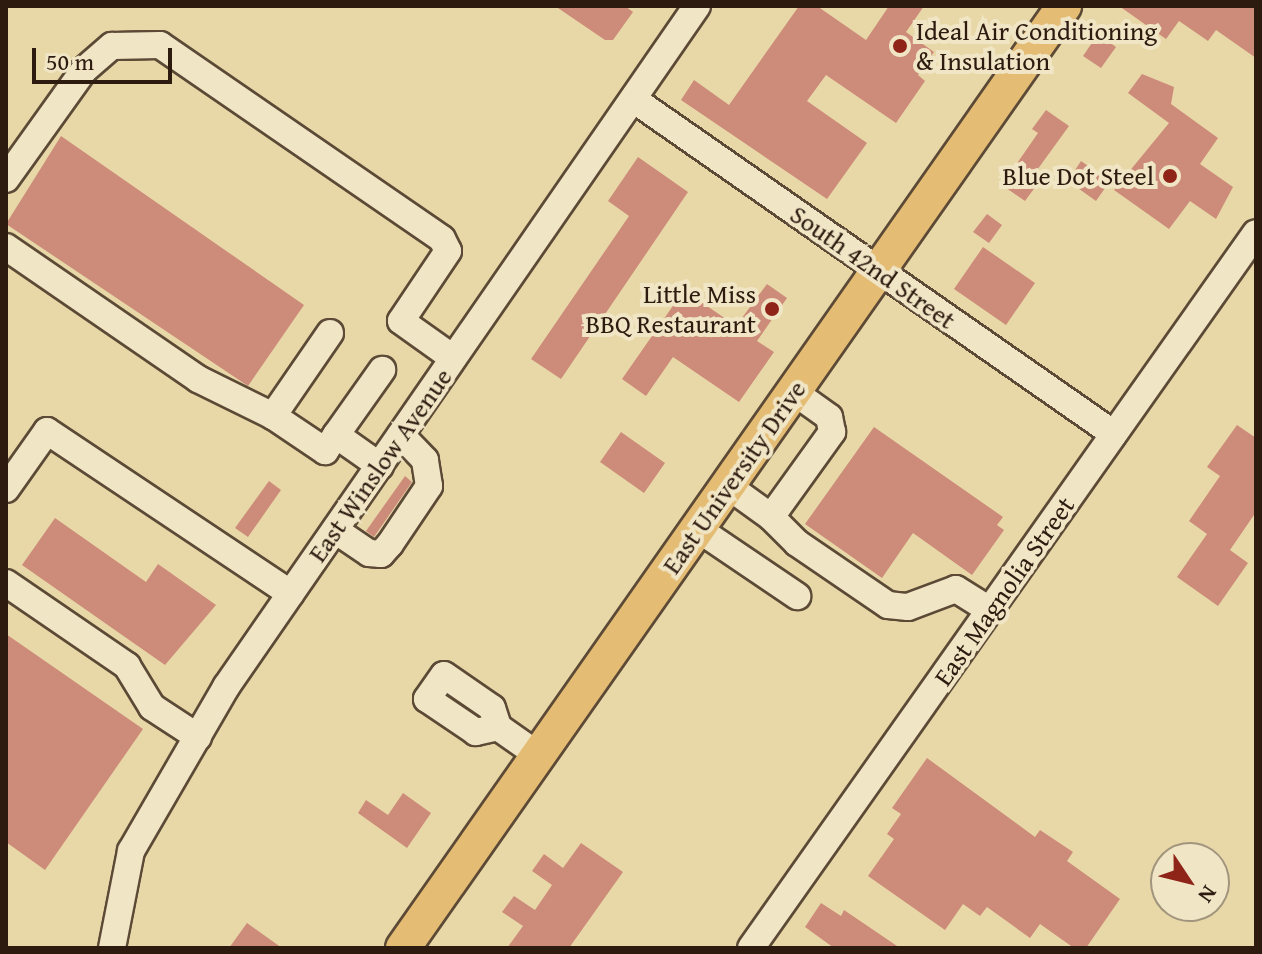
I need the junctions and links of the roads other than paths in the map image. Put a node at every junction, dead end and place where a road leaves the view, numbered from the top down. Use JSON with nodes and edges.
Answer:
{"nodes":[{"id":1,"x":697,"y":6,"type":"edge"},
{"id":2,"x":1064,"y":6,"type":"edge"},
{"id":3,"x":633,"y":99,"type":"junction"},
{"id":4,"x":6,"y":179,"type":"edge"},
{"id":5,"x":1256,"y":233,"type":"edge"},
{"id":6,"x":6,"y":247,"type":"edge"},
{"id":7,"x":879,"y":271,"type":"junction"},
{"id":8,"x":330,"y":333,"type":"dead end"},
{"id":9,"x":453,"y":358,"type":"junction"},
{"id":10,"x":382,"y":370,"type":"dead end"},
{"id":11,"x":794,"y":392,"type":"junction"},
{"id":12,"x":273,"y":416,"type":"junction"},
{"id":13,"x":1114,"y":434,"type":"junction"},
{"id":14,"x":336,"y":435,"type":"junction"},
{"id":15,"x":401,"y":435,"type":"junction"},
{"id":16,"x":380,"y":466,"type":"junction"},
{"id":17,"x":728,"y":486,"type":"junction"},
{"id":18,"x":6,"y":489,"type":"edge"},
{"id":19,"x":771,"y":517,"type":"junction"},
{"id":20,"x":698,"y":529,"type":"junction"},
{"id":21,"x":335,"y":530,"type":"junction"},
{"id":22,"x":6,"y":583,"type":"edge"},
{"id":23,"x":291,"y":594,"type":"junction"},
{"id":24,"x":797,"y":596,"type":"dead end"},
{"id":25,"x":990,"y":610,"type":"junction"},
{"id":26,"x":498,"y":727,"type":"dead end"},
{"id":27,"x":198,"y":737,"type":"junction"},
{"id":28,"x":538,"y":755,"type":"junction"},
{"id":29,"x":112,"y":948,"type":"edge"},
{"id":30,"x":403,"y":948,"type":"edge"},
{"id":31,"x":751,"y":948,"type":"edge"}],
"edges":[{"from":1,"to":3,"type":"street","name":"East Winslow Avenue"},
{"from":2,"to":7,"type":"main road","name":"East University Drive"},
{"from":3,"to":7,"type":"street","name":"South 42nd Street"},
{"from":3,"to":9,"type":"street","name":"East Winslow Avenue"},
{"from":4,"to":9,"type":"street"},
{"from":5,"to":13,"type":"street","name":"East Magnolia Street"},
{"from":6,"to":12,"type":"street"},
{"from":7,"to":11,"type":"main road","name":"East University Drive"},
{"from":7,"to":13,"type":"street","name":"South 42nd Street"},
{"from":8,"to":12,"type":"street"},
{"from":9,"to":15,"type":"street","name":"East Winslow Avenue"},
{"from":10,"to":14,"type":"street"},
{"from":11,"to":17,"type":"main road","name":"East University Drive"},
{"from":11,"to":19,"type":"street"},
{"from":12,"to":14,"type":"street"},
{"from":13,"to":25,"type":"street","name":"East Magnolia Street"},
{"from":14,"to":16,"type":"street"},
{"from":15,"to":16,"type":"street","name":"East Winslow Avenue"},
{"from":15,"to":21,"type":"street"},
{"from":16,"to":21,"type":"street","name":"East Winslow Avenue"},
{"from":17,"to":19,"type":"street"},
{"from":17,"to":20,"type":"main road","name":"East University Drive"},
{"from":18,"to":23,"type":"street"},
{"from":19,"to":25,"type":"street"},
{"from":20,"to":24,"type":"street"},
{"from":20,"to":28,"type":"main road","name":"East University Drive"},
{"from":21,"to":23,"type":"street","name":"East Winslow Avenue"},
{"from":22,"to":27,"type":"street"},
{"from":23,"to":27,"type":"street","name":"East Winslow Avenue"},
{"from":25,"to":31,"type":"street","name":"East Magnolia Street"},
{"from":26,"to":28,"type":"street"},
{"from":27,"to":29,"type":"street","name":"East Winslow Avenue"},
{"from":28,"to":30,"type":"main road","name":"East University Drive"}]}
